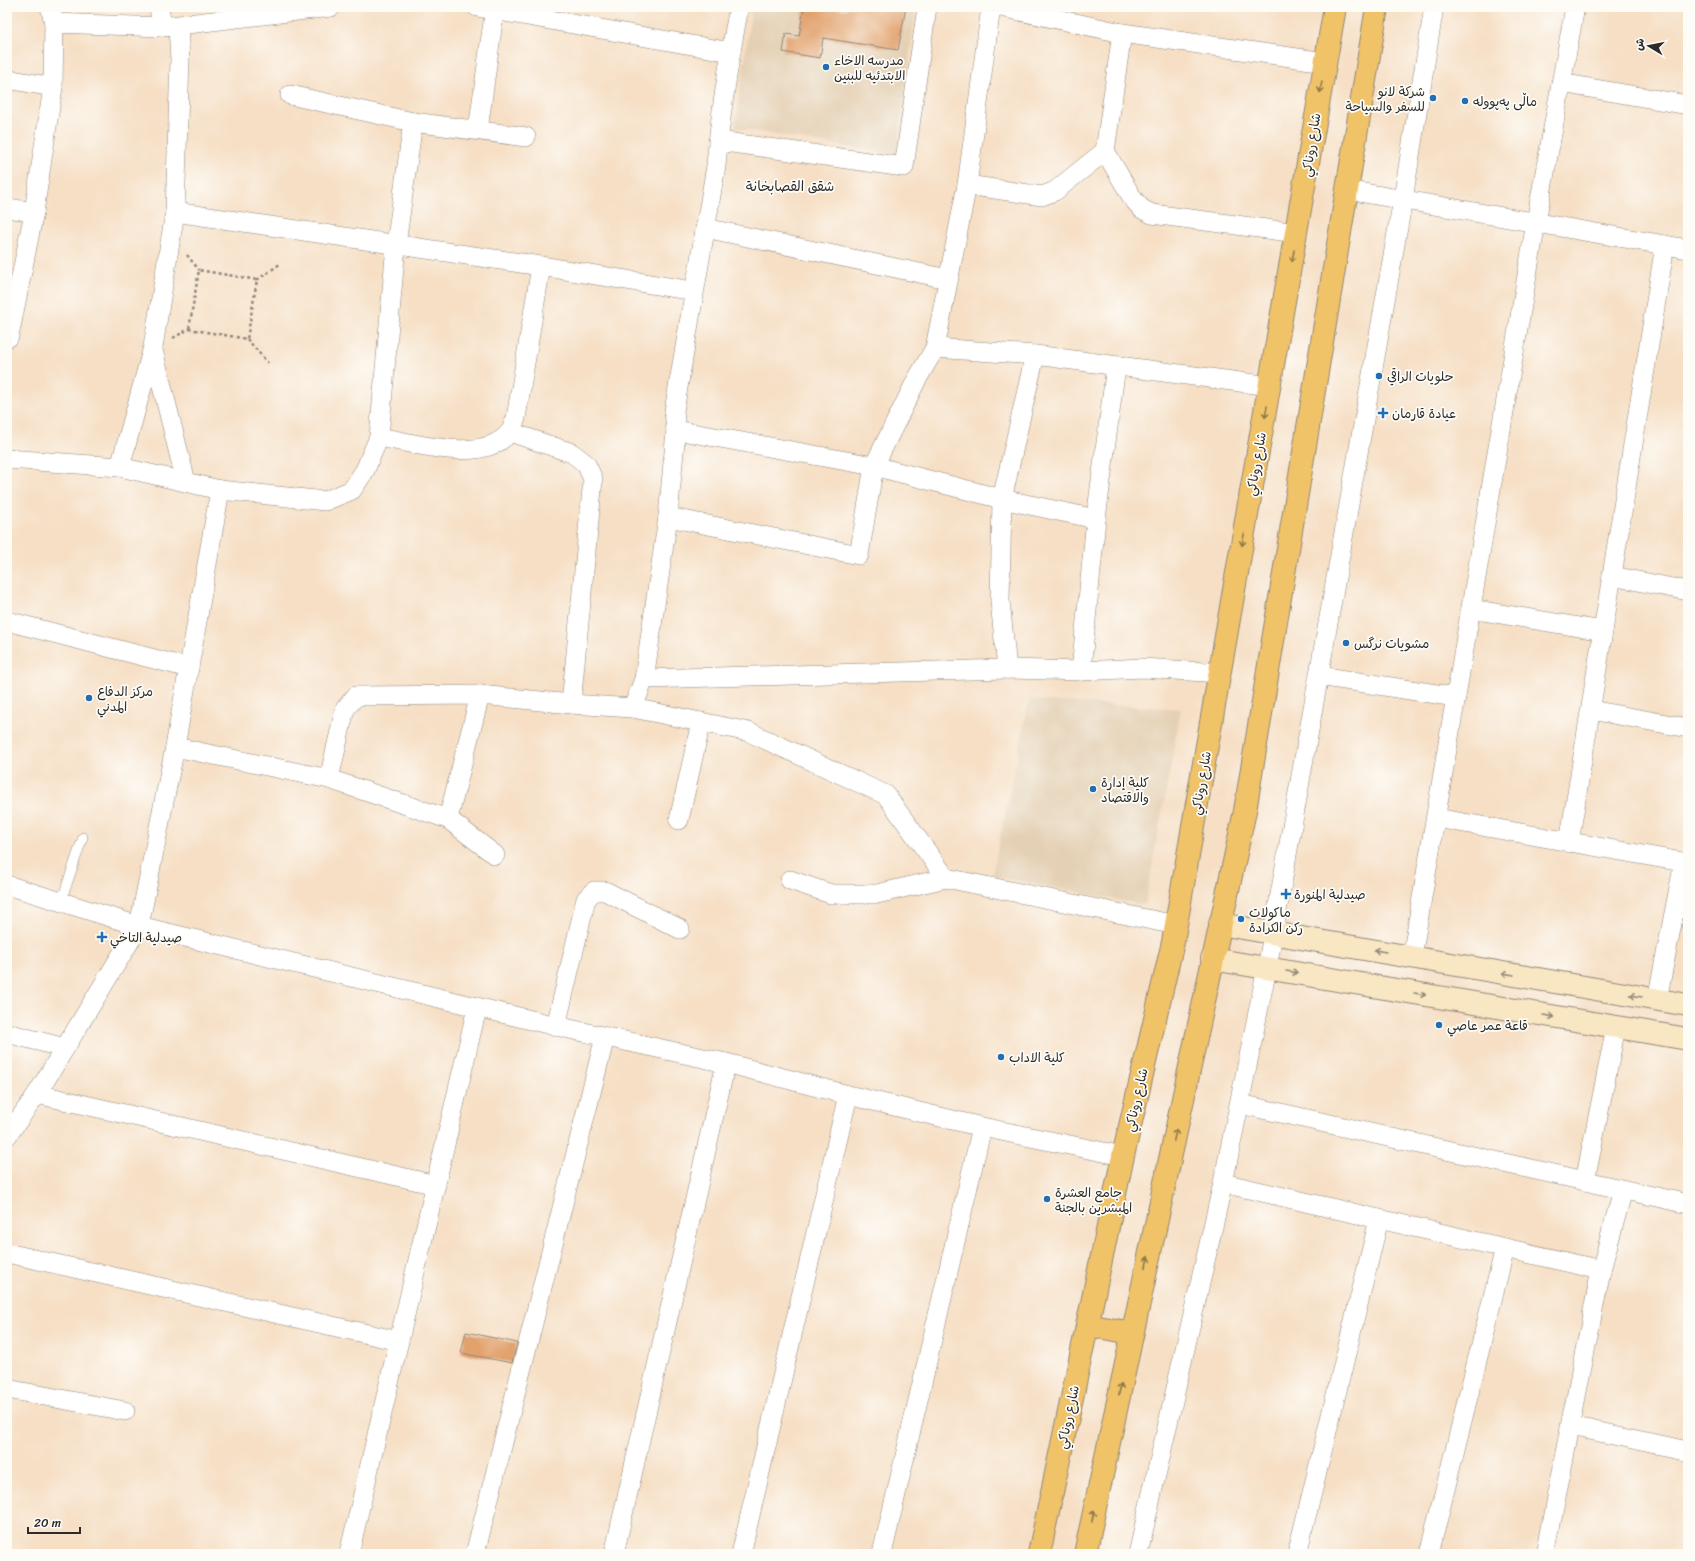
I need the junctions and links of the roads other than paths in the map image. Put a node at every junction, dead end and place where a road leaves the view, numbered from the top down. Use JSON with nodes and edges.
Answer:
{"nodes":[{"id":1,"x":159,"y":7,"type":"edge"},
{"id":2,"x":331,"y":7,"type":"edge"},
{"id":3,"x":739,"y":7,"type":"edge"},
{"id":4,"x":927,"y":7,"type":"edge"},
{"id":5,"x":991,"y":7,"type":"edge"},
{"id":6,"x":1001,"y":7,"type":"edge"},
{"id":7,"x":1335,"y":7,"type":"edge"},
{"id":8,"x":1377,"y":7,"type":"edge"},
{"id":9,"x":1434,"y":7,"type":"edge"},
{"id":10,"x":1575,"y":7,"type":"edge"},
{"id":11,"x":488,"y":8,"type":"edge"},
{"id":12,"x":52,"y":15,"type":"edge"},
{"id":13,"x":170,"y":26,"type":"junction"},
{"id":14,"x":1122,"y":34,"type":"junction"},
{"id":15,"x":731,"y":52,"type":"junction"},
{"id":16,"x":1325,"y":62,"type":"junction"},
{"id":17,"x":7,"y":79,"type":"edge"},
{"id":18,"x":1561,"y":83,"type":"junction"},
{"id":19,"x":53,"y":87,"type":"junction"},
{"id":20,"x":290,"y":95,"type":"dead end"},
{"id":21,"x":1688,"y":105,"type":"edge"},
{"id":22,"x":413,"y":122,"type":"junction"},
{"id":23,"x":478,"y":130,"type":"junction"},
{"id":24,"x":526,"y":137,"type":"dead end"},
{"id":25,"x":718,"y":141,"type":"junction"},
{"id":26,"x":1105,"y":151,"type":"junction"},
{"id":27,"x":967,"y":185,"type":"junction"},
{"id":28,"x":1347,"y":190,"type":"junction"},
{"id":29,"x":1403,"y":199,"type":"junction"},
{"id":30,"x":7,"y":208,"type":"edge"},
{"id":31,"x":34,"y":212,"type":"junction"},
{"id":32,"x":175,"y":212,"type":"junction"},
{"id":33,"x":1536,"y":222,"type":"junction"},
{"id":34,"x":705,"y":228,"type":"junction"},
{"id":35,"x":1297,"y":233,"type":"junction"},
{"id":36,"x":396,"y":245,"type":"junction"},
{"id":37,"x":1665,"y":245,"type":"junction"},
{"id":38,"x":1688,"y":249,"type":"edge"},
{"id":39,"x":541,"y":266,"type":"junction"},
{"id":40,"x":948,"y":279,"type":"junction"},
{"id":41,"x":693,"y":291,"type":"junction"},
{"id":42,"x":7,"y":337,"type":"edge"},
{"id":43,"x":153,"y":347,"type":"junction"},
{"id":44,"x":935,"y":348,"type":"junction"},
{"id":45,"x":1035,"y":356,"type":"junction"},
{"id":46,"x":1116,"y":366,"type":"junction"},
{"id":47,"x":1270,"y":386,"type":"junction"},
{"id":48,"x":676,"y":430,"type":"junction"},
{"id":49,"x":510,"y":432,"type":"junction"},
{"id":50,"x":379,"y":436,"type":"junction"},
{"id":51,"x":7,"y":459,"type":"edge"},
{"id":52,"x":874,"y":466,"type":"junction"},
{"id":53,"x":120,"y":467,"type":"junction"},
{"id":54,"x":186,"y":482,"type":"junction"},
{"id":55,"x":220,"y":490,"type":"junction"},
{"id":56,"x":1002,"y":499,"type":"junction"},
{"id":57,"x":668,"y":517,"type":"junction"},
{"id":58,"x":1096,"y":519,"type":"junction"},
{"id":59,"x":1612,"y":576,"type":"junction"},
{"id":60,"x":1688,"y":591,"type":"edge"},
{"id":61,"x":1471,"y":609,"type":"junction"},
{"id":62,"x":7,"y":621,"type":"edge"},
{"id":63,"x":1603,"y":631,"type":"junction"},
{"id":64,"x":189,"y":668,"type":"junction"},
{"id":65,"x":1007,"y":669,"type":"junction"},
{"id":66,"x":1081,"y":671,"type":"junction"},
{"id":67,"x":1220,"y":673,"type":"junction"},
{"id":68,"x":1319,"y":676,"type":"junction"},
{"id":69,"x":644,"y":679,"type":"junction"},
{"id":70,"x":480,"y":695,"type":"junction"},
{"id":71,"x":1456,"y":697,"type":"junction"},
{"id":72,"x":571,"y":704,"type":"junction"},
{"id":73,"x":633,"y":708,"type":"junction"},
{"id":74,"x":1591,"y":710,"type":"junction"},
{"id":75,"x":701,"y":722,"type":"junction"},
{"id":76,"x":1688,"y":728,"type":"edge"},
{"id":77,"x":175,"y":747,"type":"junction"},
{"id":78,"x":329,"y":779,"type":"junction"},
{"id":79,"x":448,"y":818,"type":"junction"},
{"id":80,"x":1436,"y":818,"type":"junction"},
{"id":81,"x":679,"y":820,"type":"dead end"},
{"id":82,"x":83,"y":837,"type":"dead end"},
{"id":83,"x":1569,"y":843,"type":"junction"},
{"id":84,"x":495,"y":855,"type":"dead end"},
{"id":85,"x":1686,"y":863,"type":"edge"},
{"id":86,"x":946,"y":878,"type":"junction"},
{"id":87,"x":790,"y":880,"type":"dead end"},
{"id":88,"x":7,"y":885,"type":"edge"},
{"id":89,"x":61,"y":902,"type":"junction"},
{"id":90,"x":1220,"y":924,"type":"junction"},
{"id":91,"x":1176,"y":925,"type":"junction"},
{"id":92,"x":139,"y":926,"type":"junction"},
{"id":93,"x":680,"y":929,"type":"dead end"},
{"id":94,"x":1274,"y":933,"type":"junction"},
{"id":95,"x":1412,"y":957,"type":"junction"},
{"id":96,"x":1212,"y":959,"type":"junction"},
{"id":97,"x":1267,"y":968,"type":"junction"},
{"id":98,"x":1657,"y":1000,"type":"junction"},
{"id":99,"x":1688,"y":1005,"type":"edge"},
{"id":100,"x":478,"y":1008,"type":"junction"},
{"id":101,"x":556,"y":1026,"type":"junction"},
{"id":102,"x":1616,"y":1027,"type":"junction"},
{"id":103,"x":7,"y":1033,"type":"edge"},
{"id":104,"x":605,"y":1037,"type":"junction"},
{"id":105,"x":1688,"y":1039,"type":"edge"},
{"id":106,"x":65,"y":1048,"type":"junction"},
{"id":107,"x":726,"y":1063,"type":"junction"},
{"id":108,"x":37,"y":1094,"type":"junction"},
{"id":109,"x":848,"y":1095,"type":"junction"},
{"id":110,"x":1240,"y":1104,"type":"junction"},
{"id":111,"x":982,"y":1127,"type":"junction"},
{"id":112,"x":7,"y":1136,"type":"edge"},
{"id":113,"x":1123,"y":1156,"type":"junction"},
{"id":114,"x":1585,"y":1181,"type":"junction"},
{"id":115,"x":1223,"y":1183,"type":"junction"},
{"id":116,"x":436,"y":1185,"type":"junction"},
{"id":117,"x":1623,"y":1190,"type":"junction"},
{"id":118,"x":1688,"y":1204,"type":"edge"},
{"id":119,"x":1379,"y":1219,"type":"junction"},
{"id":120,"x":1505,"y":1248,"type":"junction"},
{"id":121,"x":7,"y":1254,"type":"edge"},
{"id":122,"x":1601,"y":1270,"type":"junction"},
{"id":123,"x":1087,"y":1325,"type":"junction"},
{"id":124,"x":1132,"y":1333,"type":"junction"},
{"id":125,"x":399,"y":1341,"type":"junction"},
{"id":126,"x":7,"y":1389,"type":"edge"},
{"id":127,"x":125,"y":1411,"type":"dead end"},
{"id":128,"x":1571,"y":1426,"type":"junction"},
{"id":129,"x":1688,"y":1451,"type":"edge"},
{"id":130,"x":349,"y":1554,"type":"edge"},
{"id":131,"x":475,"y":1554,"type":"edge"},
{"id":132,"x":614,"y":1554,"type":"edge"},
{"id":133,"x":741,"y":1554,"type":"edge"},
{"id":134,"x":882,"y":1554,"type":"edge"},
{"id":135,"x":1039,"y":1554,"type":"edge"},
{"id":136,"x":1085,"y":1554,"type":"edge"},
{"id":137,"x":1138,"y":1554,"type":"edge"},
{"id":138,"x":1297,"y":1554,"type":"edge"},
{"id":139,"x":1429,"y":1554,"type":"edge"},
{"id":140,"x":1545,"y":1554,"type":"edge"}],
"edges":[{"from":1,"to":13,"type":"street"},
{"from":2,"to":13,"type":"street"},
{"from":3,"to":15,"type":"street"},
{"from":4,"to":25,"type":"street"},
{"from":5,"to":27,"type":"street"},
{"from":6,"to":14,"type":"street"},
{"from":7,"to":16,"type":"main road","name":"شارع روناكي"},
{"from":8,"to":28,"type":"main road"},
{"from":9,"to":29,"type":"street"},
{"from":10,"to":18,"type":"street"},
{"from":11,"to":15,"type":"street"},
{"from":11,"to":23,"type":"street"},
{"from":12,"to":13,"type":"street"},
{"from":12,"to":19,"type":"street"},
{"from":13,"to":32,"type":"street"},
{"from":14,"to":16,"type":"street"},
{"from":14,"to":26,"type":"street"},
{"from":15,"to":25,"type":"street"},
{"from":16,"to":35,"type":"main road","name":"شارع روناكي","one_way":true},
{"from":17,"to":19,"type":"street"},
{"from":18,"to":21,"type":"street"},
{"from":18,"to":33,"type":"street"},
{"from":19,"to":31,"type":"street"},
{"from":20,"to":22,"type":"street"},
{"from":22,"to":23,"type":"street"},
{"from":22,"to":36,"type":"street"},
{"from":23,"to":24,"type":"street"},
{"from":25,"to":34,"type":"street"},
{"from":26,"to":27,"type":"street"},
{"from":26,"to":35,"type":"street"},
{"from":27,"to":40,"type":"street"},
{"from":28,"to":29,"type":"street"},
{"from":28,"to":90,"type":"main road"},
{"from":29,"to":33,"type":"street"},
{"from":29,"to":68,"type":"street"},
{"from":30,"to":31,"type":"street"},
{"from":31,"to":42,"type":"street"},
{"from":32,"to":36,"type":"street"},
{"from":32,"to":43,"type":"street"},
{"from":33,"to":37,"type":"street"},
{"from":33,"to":61,"type":"street"},
{"from":34,"to":40,"type":"street"},
{"from":34,"to":41,"type":"street"},
{"from":35,"to":47,"type":"main road","name":"شارع روناكي","one_way":true},
{"from":36,"to":39,"type":"street"},
{"from":36,"to":50,"type":"street"},
{"from":37,"to":38,"type":"street"},
{"from":37,"to":59,"type":"street"},
{"from":39,"to":41,"type":"street"},
{"from":39,"to":49,"type":"street"},
{"from":40,"to":44,"type":"street"},
{"from":41,"to":48,"type":"street"},
{"from":43,"to":53,"type":"street"},
{"from":43,"to":54,"type":"street"},
{"from":44,"to":45,"type":"street"},
{"from":44,"to":52,"type":"street"},
{"from":45,"to":46,"type":"street"},
{"from":45,"to":56,"type":"street"},
{"from":46,"to":47,"type":"street"},
{"from":46,"to":58,"type":"street"},
{"from":47,"to":67,"type":"main road","name":"شارع روناكي","one_way":true},
{"from":48,"to":52,"type":"street"},
{"from":48,"to":57,"type":"street"},
{"from":49,"to":50,"type":"street"},
{"from":49,"to":72,"type":"street"},
{"from":50,"to":55,"type":"street"},
{"from":51,"to":53,"type":"street"},
{"from":52,"to":56,"type":"street"},
{"from":52,"to":57,"type":"street"},
{"from":53,"to":54,"type":"street"},
{"from":54,"to":55,"type":"street"},
{"from":55,"to":64,"type":"street"},
{"from":56,"to":58,"type":"street"},
{"from":56,"to":65,"type":"street"},
{"from":57,"to":69,"type":"street"},
{"from":58,"to":66,"type":"street"},
{"from":59,"to":60,"type":"street"},
{"from":59,"to":63,"type":"street"},
{"from":61,"to":63,"type":"street"},
{"from":61,"to":71,"type":"street"},
{"from":62,"to":64,"type":"street"},
{"from":63,"to":74,"type":"street"},
{"from":64,"to":77,"type":"street"},
{"from":65,"to":66,"type":"street"},
{"from":65,"to":69,"type":"street"},
{"from":66,"to":67,"type":"street"},
{"from":67,"to":91,"type":"main road","name":"شارع روناكي"},
{"from":68,"to":71,"type":"street"},
{"from":68,"to":94,"type":"street"},
{"from":69,"to":73,"type":"street"},
{"from":70,"to":72,"type":"street"},
{"from":70,"to":78,"type":"street"},
{"from":70,"to":79,"type":"street"},
{"from":71,"to":80,"type":"street"},
{"from":72,"to":73,"type":"street"},
{"from":73,"to":75,"type":"street"},
{"from":74,"to":76,"type":"street"},
{"from":74,"to":83,"type":"street"},
{"from":75,"to":81,"type":"street"},
{"from":75,"to":86,"type":"street"},
{"from":77,"to":78,"type":"street"},
{"from":77,"to":92,"type":"street"},
{"from":78,"to":79,"type":"street"},
{"from":79,"to":84,"type":"street"},
{"from":80,"to":83,"type":"street"},
{"from":80,"to":95,"type":"street"},
{"from":82,"to":89,"type":"lane"},
{"from":83,"to":85,"type":"street"},
{"from":85,"to":98,"type":"street"},
{"from":86,"to":87,"type":"street"},
{"from":86,"to":91,"type":"street"},
{"from":88,"to":89,"type":"street"},
{"from":89,"to":92,"type":"street"},
{"from":90,"to":94,"type":"main road"},
{"from":90,"to":96,"type":"main road"},
{"from":91,"to":113,"type":"main road","name":"شارع روناكي"},
{"from":92,"to":100,"type":"street"},
{"from":92,"to":106,"type":"street"},
{"from":93,"to":101,"type":"street"},
{"from":95,"to":94,"type":"main road","one_way":true},
{"from":94,"to":97,"type":"street"},
{"from":98,"to":95,"type":"main road","one_way":true},
{"from":96,"to":97,"type":"main road"},
{"from":124,"to":96,"type":"main road","one_way":true},
{"from":97,"to":102,"type":"main road","one_way":true},
{"from":97,"to":110,"type":"street"},
{"from":98,"to":99,"type":"main road"},
{"from":100,"to":101,"type":"street"},
{"from":100,"to":116,"type":"street"},
{"from":101,"to":104,"type":"street"},
{"from":102,"to":105,"type":"main road"},
{"from":102,"to":114,"type":"street"},
{"from":103,"to":106,"type":"street"},
{"from":104,"to":107,"type":"street"},
{"from":104,"to":131,"type":"street"},
{"from":106,"to":108,"type":"street"},
{"from":107,"to":109,"type":"street"},
{"from":107,"to":132,"type":"street"},
{"from":108,"to":112,"type":"street"},
{"from":108,"to":116,"type":"street"},
{"from":109,"to":111,"type":"street"},
{"from":109,"to":133,"type":"street"},
{"from":110,"to":114,"type":"street"},
{"from":110,"to":115,"type":"street"},
{"from":111,"to":113,"type":"street"},
{"from":111,"to":134,"type":"street"},
{"from":113,"to":123,"type":"main road","name":"شارع روناكي"},
{"from":114,"to":117,"type":"street"},
{"from":115,"to":119,"type":"street"},
{"from":115,"to":137,"type":"street"},
{"from":116,"to":125,"type":"street"},
{"from":117,"to":118,"type":"street"},
{"from":117,"to":122,"type":"street"},
{"from":119,"to":120,"type":"street"},
{"from":119,"to":138,"type":"street"},
{"from":120,"to":122,"type":"street"},
{"from":120,"to":139,"type":"street"},
{"from":121,"to":125,"type":"street"},
{"from":122,"to":128,"type":"street"},
{"from":123,"to":124,"type":"main road"},
{"from":123,"to":135,"type":"main road","name":"شارع روناكي"},
{"from":136,"to":124,"type":"main road","one_way":true},
{"from":125,"to":130,"type":"street"},
{"from":126,"to":127,"type":"street"},
{"from":128,"to":129,"type":"street"},
{"from":128,"to":140,"type":"street"}]}
